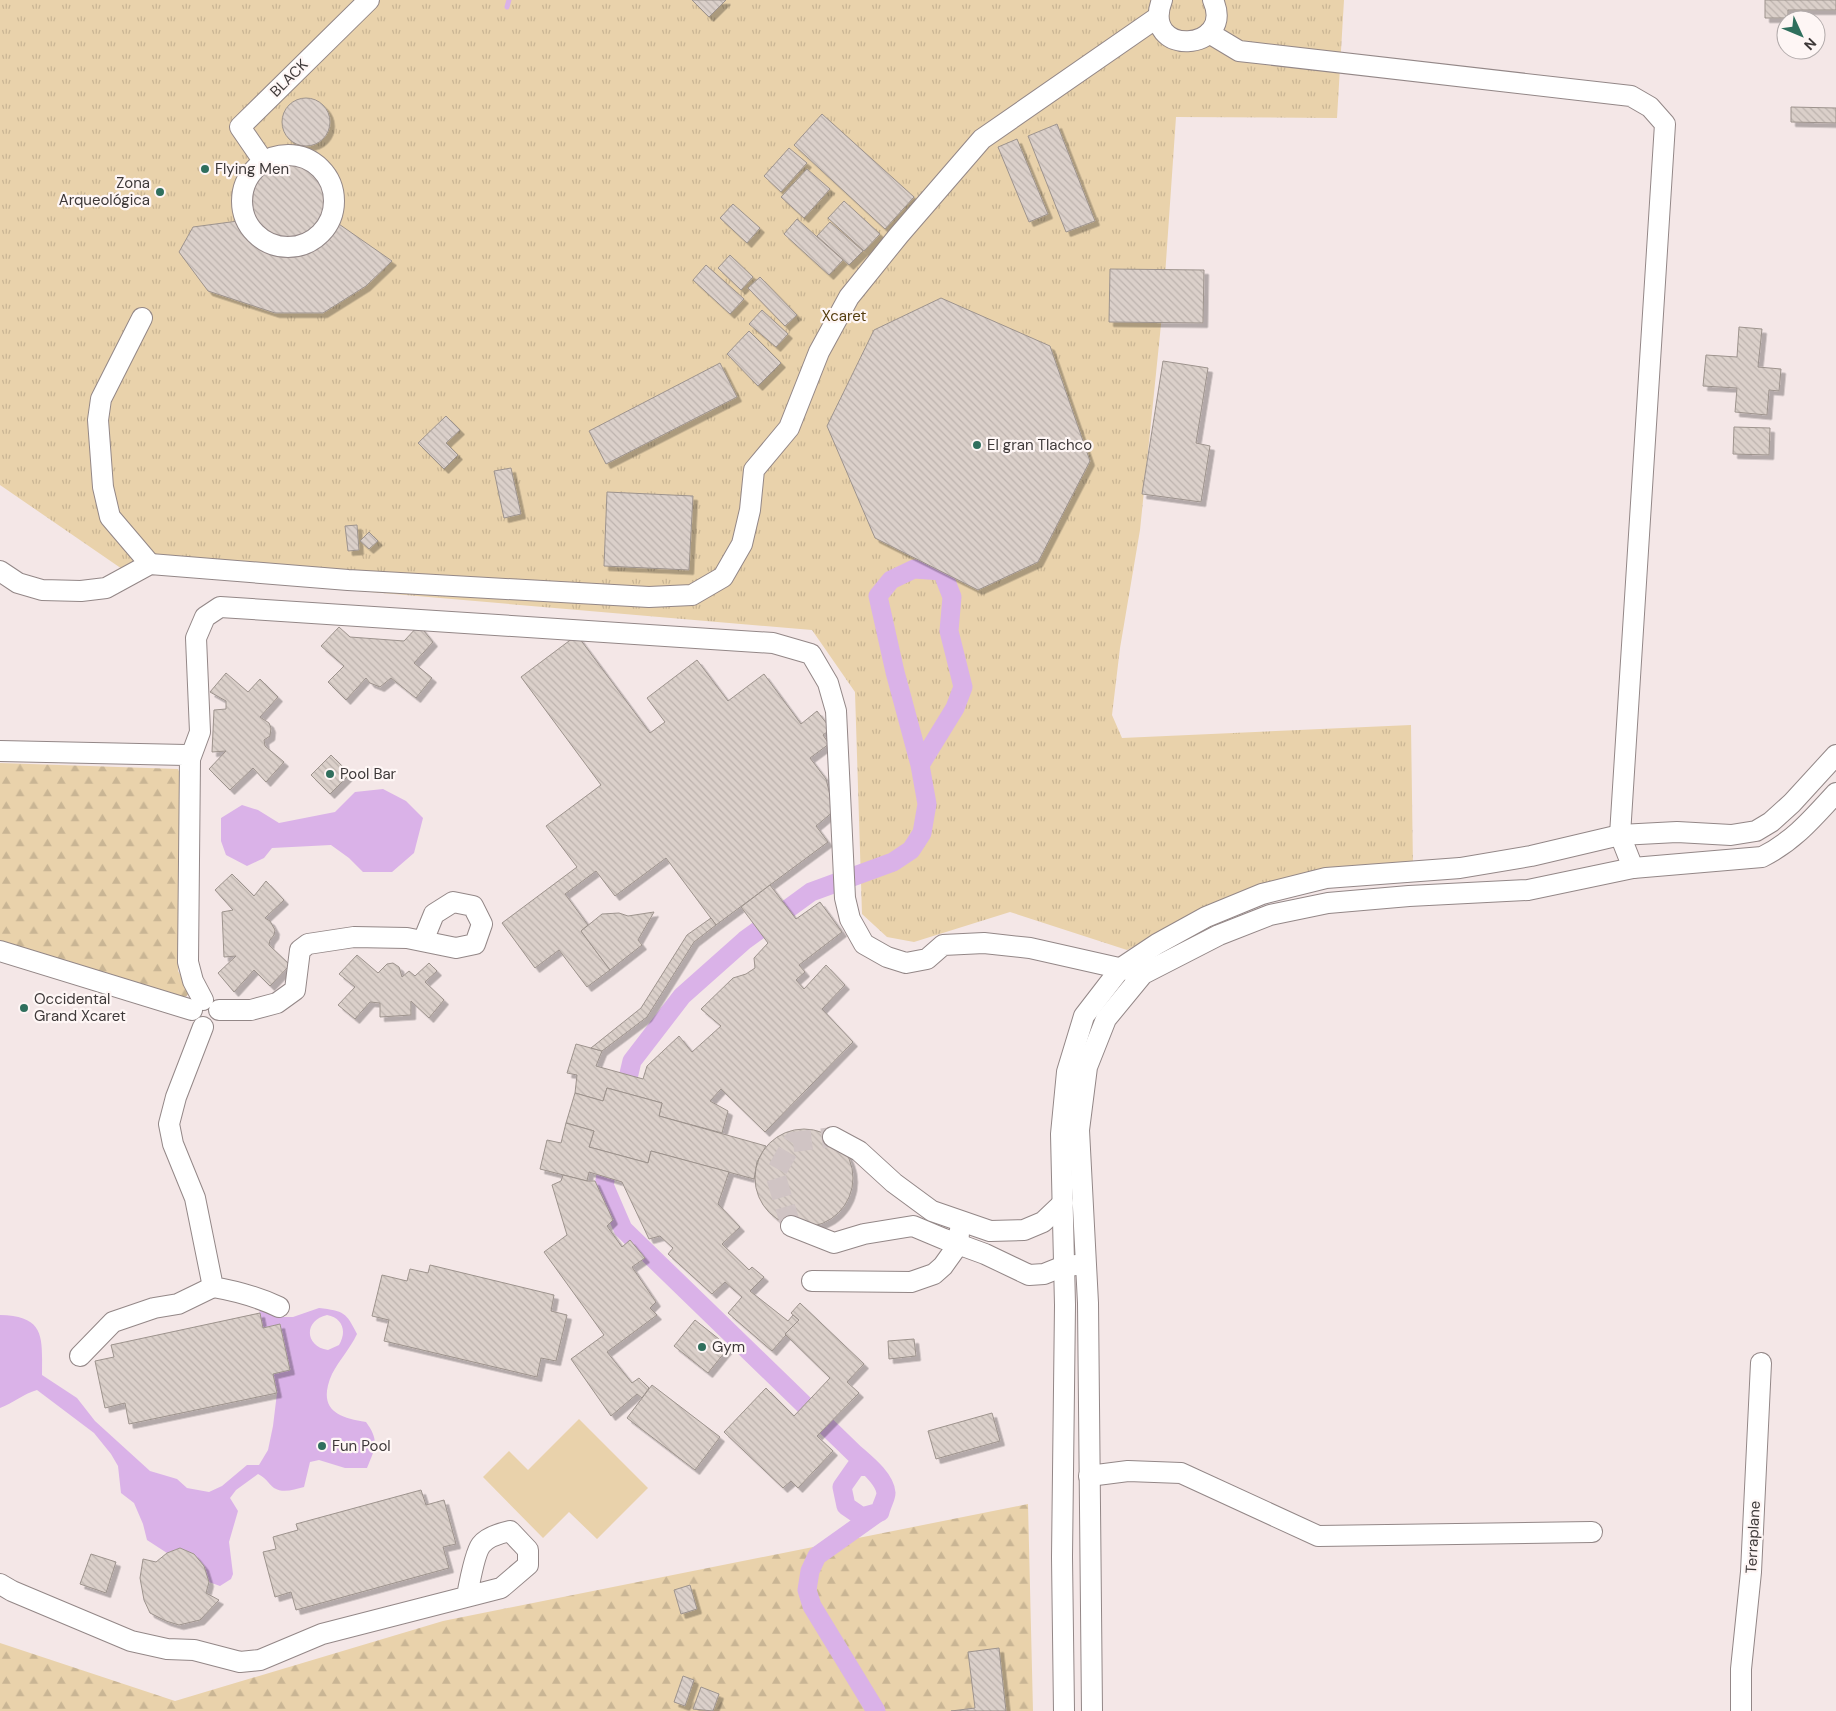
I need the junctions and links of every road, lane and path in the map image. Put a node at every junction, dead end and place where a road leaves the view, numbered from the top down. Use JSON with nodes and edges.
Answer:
{"nodes":[{"id":1,"x":369,"y":0,"type":"edge"},
{"id":2,"x":1213,"y":0,"type":"edge"},
{"id":3,"x":1160,"y":8,"type":"edge"},
{"id":4,"x":1208,"y":33,"type":"junction"},
{"id":5,"x":264,"y":162,"type":"junction"},
{"id":6,"x":142,"y":318,"type":"dead end"},
{"id":7,"x":150,"y":564,"type":"junction"},
{"id":8,"x":0,"y":571,"type":"edge"},
{"id":9,"x":0,"y":751,"type":"edge"},
{"id":10,"x":1836,"y":755,"type":"edge"},
{"id":11,"x":190,"y":759,"type":"junction"},
{"id":12,"x":1836,"y":793,"type":"edge"},
{"id":13,"x":1620,"y":835,"type":"junction"},
{"id":14,"x":1633,"y":868,"type":"junction"},
{"id":15,"x":423,"y":941,"type":"dead end"},
{"id":16,"x":0,"y":951,"type":"edge"},
{"id":17,"x":1121,"y":968,"type":"junction"},
{"id":18,"x":1143,"y":974,"type":"junction"},
{"id":19,"x":205,"y":1006,"type":"junction"},
{"id":20,"x":833,"y":1137,"type":"tunnel mouth"},
{"id":21,"x":1063,"y":1203,"type":"junction"},
{"id":22,"x":961,"y":1221,"type":"junction"},
{"id":23,"x":791,"y":1226,"type":"dead end"},
{"id":24,"x":958,"y":1245,"type":"junction"},
{"id":25,"x":1085,"y":1265,"type":"junction"},
{"id":26,"x":1064,"y":1266,"type":"junction"},
{"id":27,"x":812,"y":1281,"type":"dead end"},
{"id":28,"x":213,"y":1287,"type":"junction"},
{"id":29,"x":279,"y":1307,"type":"dead end"},
{"id":30,"x":80,"y":1356,"type":"dead end"},
{"id":31,"x":1761,"y":1363,"type":"dead end"},
{"id":32,"x":1090,"y":1476,"type":"junction"},
{"id":33,"x":1592,"y":1532,"type":"dead end"},
{"id":34,"x":0,"y":1584,"type":"edge"},
{"id":35,"x":467,"y":1596,"type":"dead end"},
{"id":36,"x":1064,"y":1711,"type":"edge"},
{"id":37,"x":1092,"y":1711,"type":"edge"},
{"id":38,"x":1740,"y":1711,"type":"edge"}],
"edges":[{"from":1,"to":5,"type":"street","name":"BLACK"},
{"from":2,"to":4,"type":"street"},
{"from":3,"to":4,"type":"street"},
{"from":3,"to":7,"type":"street"},
{"from":4,"to":13,"type":"street"},
{"from":5,"to":5,"type":"street"},
{"from":6,"to":7,"type":"street"},
{"from":7,"to":8,"type":"street"},
{"from":9,"to":11,"type":"street"},
{"from":10,"to":13,"type":"street"},
{"from":11,"to":17,"type":"street"},
{"from":11,"to":19,"type":"street"},
{"from":12,"to":14,"type":"street"},
{"from":13,"to":14,"type":"street"},
{"from":13,"to":17,"type":"street"},
{"from":14,"to":18,"type":"street"},
{"from":15,"to":19,"type":"street"},
{"from":16,"to":19,"type":"street"},
{"from":17,"to":18,"type":"street"},
{"from":17,"to":21,"type":"street"},
{"from":18,"to":25,"type":"street"},
{"from":19,"to":28,"type":"street"},
{"from":20,"to":22,"type":"street"},
{"from":21,"to":22,"type":"street"},
{"from":21,"to":26,"type":"street"},
{"from":22,"to":24,"type":"street"},
{"from":23,"to":24,"type":"street"},
{"from":24,"to":26,"type":"street"},
{"from":24,"to":27,"type":"street"},
{"from":25,"to":26,"type":"street"},
{"from":25,"to":32,"type":"street"},
{"from":26,"to":36,"type":"street"},
{"from":28,"to":29,"type":"street"},
{"from":28,"to":30,"type":"street"},
{"from":31,"to":38,"type":"street","name":"Terraplane"},
{"from":32,"to":33,"type":"street"},
{"from":32,"to":37,"type":"street"},
{"from":34,"to":35,"type":"street"}]}
